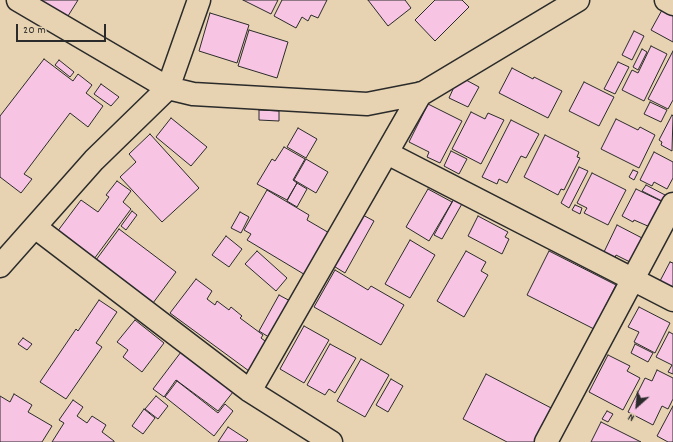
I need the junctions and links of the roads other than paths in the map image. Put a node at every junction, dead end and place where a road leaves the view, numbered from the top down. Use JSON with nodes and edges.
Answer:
{"nodes":[{"id":1,"x":18,"y":0,"type":"edge"},
{"id":2,"x":199,"y":0,"type":"edge"},
{"id":3,"x":666,"y":0,"type":"edge"},
{"id":4,"x":561,"y":3,"type":"edge"},
{"id":5,"x":673,"y":4,"type":"edge"},
{"id":6,"x":168,"y":88,"type":"junction"},
{"id":7,"x":421,"y":93,"type":"junction"},
{"id":8,"x":387,"y":153,"type":"junction"},
{"id":9,"x":673,"y":204,"type":"edge"},
{"id":10,"x":35,"y":227,"type":"junction"},
{"id":11,"x":0,"y":266,"type":"edge"},
{"id":12,"x":633,"y":279,"type":"junction"},
{"id":13,"x":673,"y":300,"type":"edge"},
{"id":14,"x":250,"y":391,"type":"junction"},
{"id":15,"x":331,"y":442,"type":"edge"},
{"id":16,"x":546,"y":442,"type":"edge"}],
"edges":[{"from":1,"to":6,"type":"street"},
{"from":2,"to":6,"type":"street"},
{"from":3,"to":5,"type":"street"},
{"from":4,"to":7,"type":"street"},
{"from":6,"to":7,"type":"street"},
{"from":6,"to":10,"type":"street"},
{"from":7,"to":8,"type":"street"},
{"from":8,"to":12,"type":"street"},
{"from":8,"to":14,"type":"street"},
{"from":9,"to":12,"type":"street"},
{"from":10,"to":11,"type":"street"},
{"from":10,"to":14,"type":"street"},
{"from":12,"to":13,"type":"street"},
{"from":12,"to":16,"type":"street"},
{"from":14,"to":15,"type":"street"}]}
